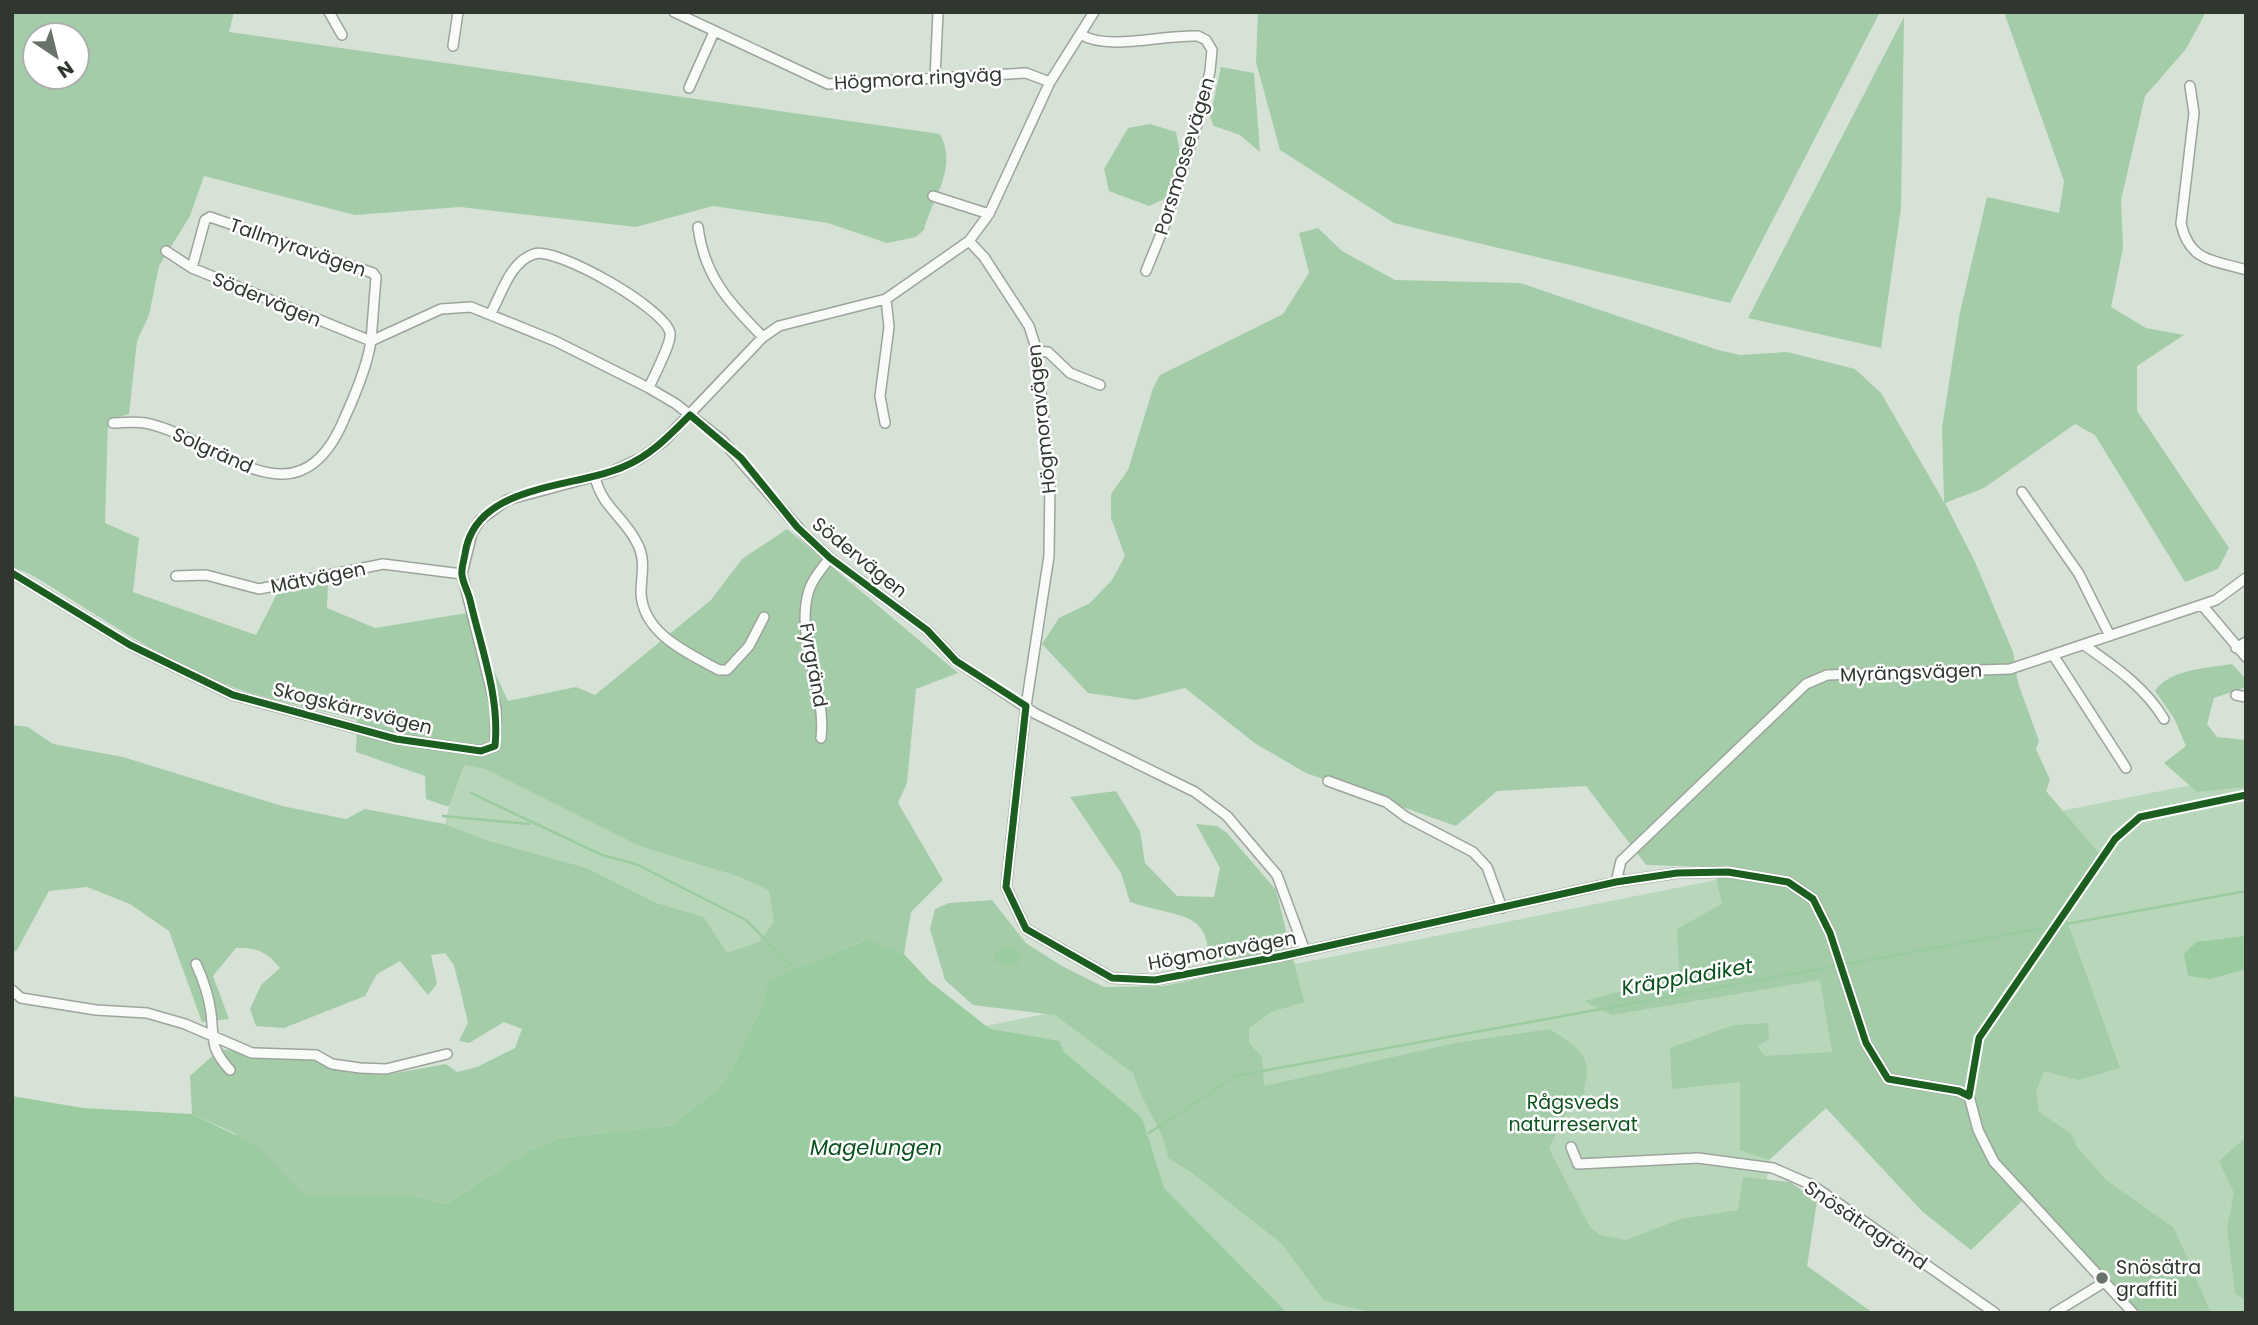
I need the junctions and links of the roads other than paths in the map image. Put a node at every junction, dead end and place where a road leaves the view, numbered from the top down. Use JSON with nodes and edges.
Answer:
{"nodes":[{"id":1,"x":329,"y":12,"type":"edge"},
{"id":2,"x":458,"y":12,"type":"edge"},
{"id":3,"x":674,"y":12,"type":"edge"},
{"id":4,"x":938,"y":12,"type":"edge"},
{"id":5,"x":1094,"y":12,"type":"edge"},
{"id":6,"x":714,"y":32,"type":"junction"},
{"id":7,"x":342,"y":35,"type":"dead end"},
{"id":8,"x":1082,"y":35,"type":"junction"},
{"id":9,"x":453,"y":46,"type":"dead end"},
{"id":10,"x":935,"y":78,"type":"junction"},
{"id":11,"x":1049,"y":82,"type":"junction"},
{"id":12,"x":2190,"y":86,"type":"dead end"},
{"id":13,"x":690,"y":88,"type":"dead end"},
{"id":14,"x":933,"y":197,"type":"dead end"},
{"id":15,"x":989,"y":214,"type":"junction"},
{"id":16,"x":698,"y":227,"type":"dead end"},
{"id":17,"x":970,"y":241,"type":"junction"},
{"id":18,"x":166,"y":251,"type":"dead end"},
{"id":19,"x":191,"y":268,"type":"junction"},
{"id":20,"x":2246,"y":270,"type":"edge"},
{"id":21,"x":1146,"y":271,"type":"dead end"},
{"id":22,"x":886,"y":299,"type":"junction"},
{"id":23,"x":491,"y":313,"type":"junction"},
{"id":24,"x":763,"y":337,"type":"junction"},
{"id":25,"x":371,"y":341,"type":"junction"},
{"id":26,"x":1037,"y":351,"type":"junction"},
{"id":27,"x":1100,"y":385,"type":"dead end"},
{"id":28,"x":649,"y":388,"type":"junction"},
{"id":29,"x":690,"y":415,"type":"junction"},
{"id":30,"x":113,"y":423,"type":"dead end"},
{"id":31,"x":885,"y":423,"type":"dead end"},
{"id":32,"x":595,"y":477,"type":"junction"},
{"id":33,"x":2022,"y":492,"type":"dead end"},
{"id":34,"x":830,"y":558,"type":"junction"},
{"id":35,"x":12,"y":573,"type":"edge"},
{"id":36,"x":462,"y":574,"type":"junction"},
{"id":37,"x":176,"y":576,"type":"dead end"},
{"id":38,"x":2246,"y":578,"type":"edge"},
{"id":39,"x":2202,"y":606,"type":"junction"},
{"id":40,"x":764,"y":617,"type":"dead end"},
{"id":41,"x":2110,"y":636,"type":"junction"},
{"id":42,"x":2246,"y":642,"type":"edge"},
{"id":43,"x":2084,"y":645,"type":"junction"},
{"id":44,"x":2236,"y":648,"type":"junction"},
{"id":45,"x":2053,"y":655,"type":"junction"},
{"id":46,"x":2246,"y":657,"type":"edge"},
{"id":47,"x":1026,"y":706,"type":"junction"},
{"id":48,"x":2164,"y":719,"type":"dead end"},
{"id":49,"x":821,"y":738,"type":"dead end"},
{"id":50,"x":2126,"y":768,"type":"dead end"},
{"id":51,"x":1328,"y":781,"type":"dead end"},
{"id":52,"x":1616,"y":882,"type":"junction"},
{"id":53,"x":1502,"y":908,"type":"junction"},
{"id":54,"x":1305,"y":951,"type":"junction"},
{"id":55,"x":196,"y":964,"type":"dead end"},
{"id":56,"x":12,"y":990,"type":"edge"},
{"id":57,"x":211,"y":1036,"type":"junction"},
{"id":58,"x":447,"y":1054,"type":"dead end"},
{"id":59,"x":229,"y":1070,"type":"dead end"},
{"id":60,"x":1571,"y":1147,"type":"dead end"},
{"id":61,"x":2103,"y":1283,"type":"junction"},
{"id":62,"x":1995,"y":1313,"type":"edge"},
{"id":63,"x":2054,"y":1313,"type":"edge"},
{"id":64,"x":2133,"y":1313,"type":"edge"}],
"edges":[{"from":1,"to":7,"type":"street"},
{"from":2,"to":9,"type":"street"},
{"from":3,"to":6,"type":"street","name":"Högmora ringväg"},
{"from":4,"to":10,"type":"street"},
{"from":5,"to":8,"type":"street"},
{"from":6,"to":10,"type":"street","name":"Högmora ringväg"},
{"from":6,"to":13,"type":"street"},
{"from":8,"to":11,"type":"street"},
{"from":8,"to":21,"type":"street","name":"Porsmossevägen"},
{"from":10,"to":11,"type":"street","name":"Högmora ringväg"},
{"from":11,"to":15,"type":"street"},
{"from":12,"to":20,"type":"street"},
{"from":14,"to":15,"type":"street"},
{"from":15,"to":17,"type":"street"},
{"from":16,"to":24,"type":"street"},
{"from":17,"to":22,"type":"street","name":"Skogskärrsvägen"},
{"from":17,"to":26,"type":"street","name":"Högmoravägen"},
{"from":18,"to":19,"type":"street","name":"Södervägen"},
{"from":19,"to":25,"type":"street","name":"Södervägen"},
{"from":19,"to":25,"type":"street","name":"Tallmyravägen"},
{"from":22,"to":24,"type":"street","name":"Skogskärrsvägen"},
{"from":22,"to":31,"type":"street"},
{"from":23,"to":25,"type":"street","name":"Södervägen"},
{"from":23,"to":28,"type":"street","name":"Södervägen"},
{"from":23,"to":28,"type":"street"},
{"from":24,"to":29,"type":"street","name":"Skogskärrsvägen"},
{"from":25,"to":30,"type":"street","name":"Solgränd"},
{"from":26,"to":27,"type":"street"},
{"from":26,"to":47,"type":"street","name":"Högmoravägen"},
{"from":28,"to":29,"type":"street","name":"Södervägen"},
{"from":29,"to":32,"type":"street","name":"Skogskärrsvägen"},
{"from":29,"to":34,"type":"street","name":"Södervägen"},
{"from":32,"to":36,"type":"street","name":"Skogskärrsvägen"},
{"from":32,"to":40,"type":"street"},
{"from":33,"to":41,"type":"street"},
{"from":34,"to":47,"type":"street","name":"Södervägen"},
{"from":34,"to":49,"type":"street","name":"Fyrgränd"},
{"from":35,"to":36,"type":"street","name":"Skogskärrsvägen"},
{"from":36,"to":37,"type":"street","name":"Mätvägen"},
{"from":38,"to":39,"type":"street","name":"Myrängsvägen"},
{"from":39,"to":41,"type":"street","name":"Myrängsvägen"},
{"from":39,"to":44,"type":"street"},
{"from":41,"to":43,"type":"street","name":"Myrängsvägen"},
{"from":42,"to":44,"type":"street"},
{"from":43,"to":45,"type":"street","name":"Myrängsvägen"},
{"from":43,"to":48,"type":"street"},
{"from":44,"to":46,"type":"street"},
{"from":45,"to":50,"type":"street"},
{"from":45,"to":52,"type":"street","name":"Myrängsvägen"},
{"from":47,"to":54,"type":"street","name":"Södervägen"},
{"from":47,"to":54,"type":"street","name":"Högmoravägen"},
{"from":51,"to":53,"type":"street"},
{"from":52,"to":53,"type":"street","name":"Högmoravägen"},
{"from":52,"to":61,"type":"street","name":"Högmoravägen"},
{"from":53,"to":54,"type":"street","name":"Högmoravägen"},
{"from":55,"to":57,"type":"street"},
{"from":56,"to":57,"type":"street"},
{"from":57,"to":58,"type":"street"},
{"from":57,"to":59,"type":"street"},
{"from":60,"to":62,"type":"street","name":"Snösätragränd"},
{"from":61,"to":63,"type":"street"},
{"from":61,"to":64,"type":"street"}]}
